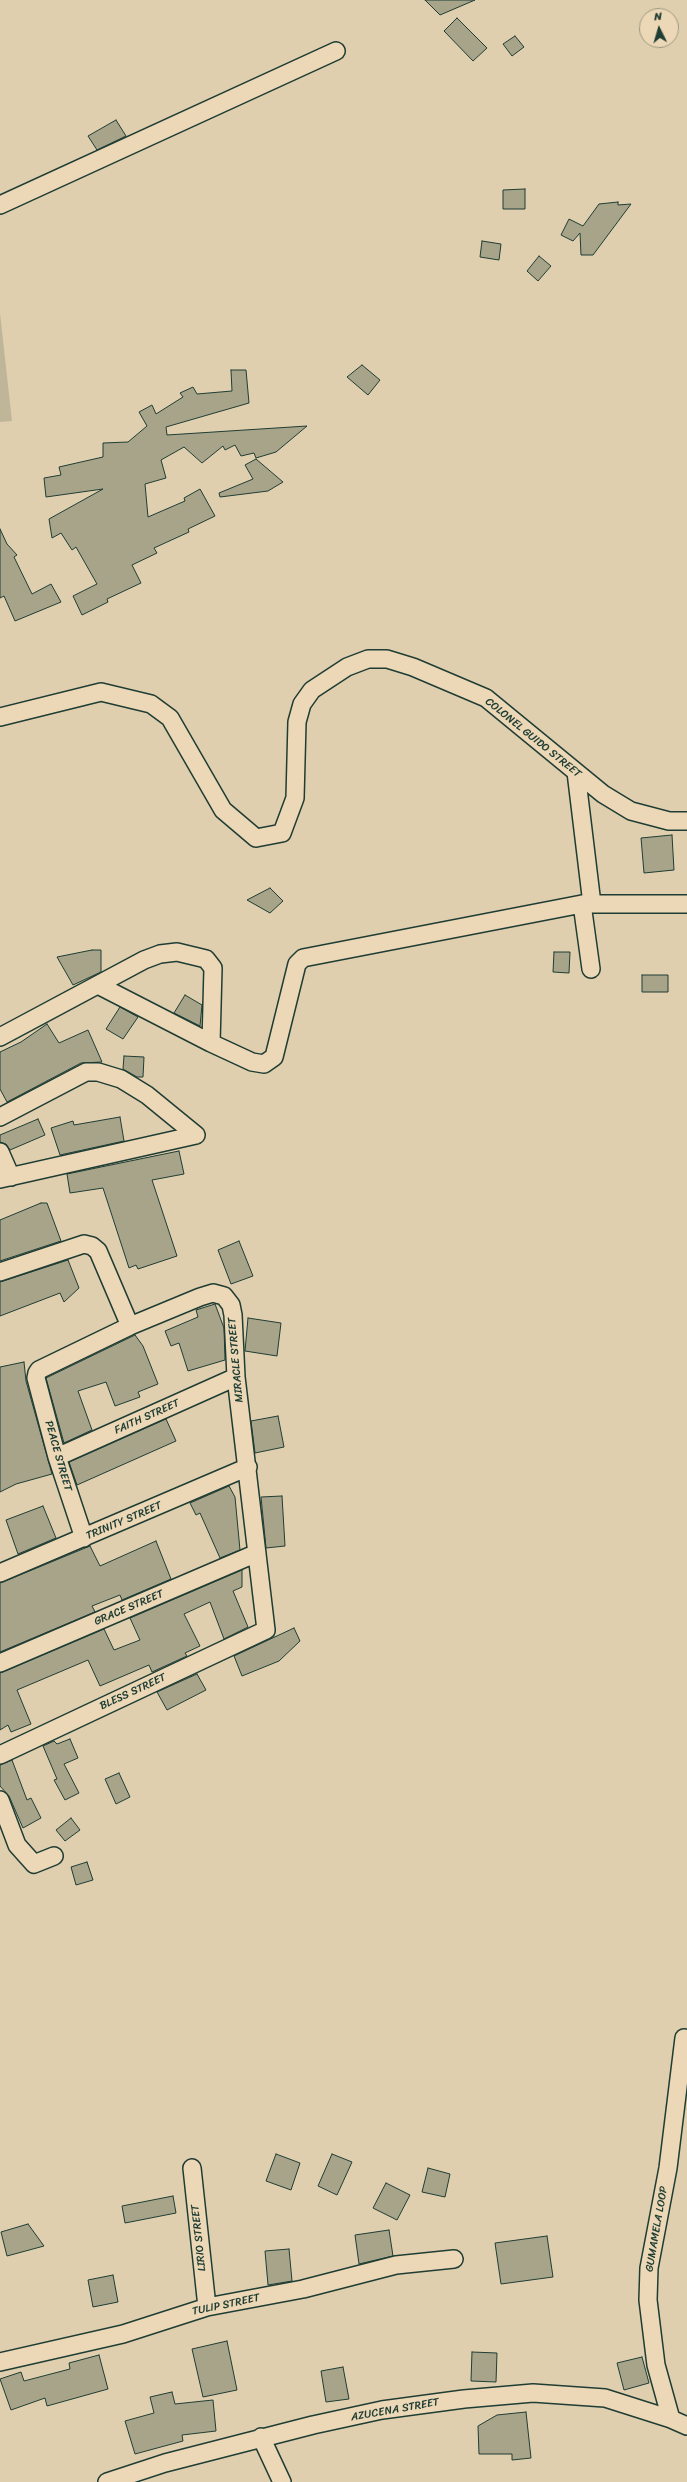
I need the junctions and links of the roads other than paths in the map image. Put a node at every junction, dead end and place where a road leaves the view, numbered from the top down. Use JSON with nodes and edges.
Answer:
{"nodes":[{"id":1,"x":336,"y":51,"type":"dead end"},
{"id":2,"x":0,"y":206,"type":"edge"},
{"id":3,"x":0,"y":717,"type":"edge"},
{"id":4,"x":576,"y":772,"type":"junction"},
{"id":5,"x":687,"y":821,"type":"edge"},
{"id":6,"x":587,"y":904,"type":"junction"},
{"id":7,"x":687,"y":904,"type":"edge"},
{"id":8,"x":591,"y":969,"type":"dead end"},
{"id":9,"x":98,"y":985,"type":"junction"},
{"id":10,"x":0,"y":1037,"type":"edge"},
{"id":11,"x":211,"y":1043,"type":"junction"},
{"id":12,"x":0,"y":1117,"type":"edge"},
{"id":13,"x":0,"y":1152,"type":"edge"},
{"id":14,"x":6,"y":1178,"type":"edge"},
{"id":15,"x":0,"y":1272,"type":"edge"},
{"id":16,"x":130,"y":1326,"type":"junction"},
{"id":17,"x":37,"y":1373,"type":"joint"},
{"id":18,"x":236,"y":1376,"type":"junction"},
{"id":19,"x":57,"y":1457,"type":"junction"},
{"id":20,"x":248,"y":1467,"type":"junction"},
{"id":21,"x":84,"y":1538,"type":"junction"},
{"id":22,"x":257,"y":1553,"type":"junction"},
{"id":23,"x":0,"y":1573,"type":"edge"},
{"id":24,"x":266,"y":1630,"type":"joint"},
{"id":25,"x":0,"y":1663,"type":"edge"},
{"id":26,"x":0,"y":1754,"type":"edge"},
{"id":27,"x":0,"y":1800,"type":"edge"},
{"id":28,"x":54,"y":1856,"type":"dead end"},
{"id":29,"x":684,"y":2038,"type":"dead end"},
{"id":30,"x":192,"y":2168,"type":"dead end"},
{"id":31,"x":454,"y":2259,"type":"dead end"},
{"id":32,"x":206,"y":2307,"type":"junction"},
{"id":33,"x":0,"y":2362,"type":"edge"},
{"id":34,"x":671,"y":2419,"type":"junction"},
{"id":35,"x":687,"y":2426,"type":"edge"},
{"id":36,"x":261,"y":2437,"type":"junction"},
{"id":37,"x":107,"y":2482,"type":"edge"},
{"id":38,"x":282,"y":2482,"type":"edge"}],
"edges":[{"from":1,"to":2,"type":"street"},
{"from":3,"to":4,"type":"street","name":"COLONEL GUIDO STREET"},
{"from":4,"to":5,"type":"street","name":"COLONEL GUIDO STREET"},
{"from":4,"to":6,"type":"street"},
{"from":6,"to":7,"type":"street"},
{"from":6,"to":8,"type":"street"},
{"from":6,"to":11,"type":"street"},
{"from":9,"to":10,"type":"street"},
{"from":9,"to":11,"type":"street"},
{"from":9,"to":11,"type":"street"},
{"from":12,"to":14,"type":"street"},
{"from":13,"to":14,"type":"street"},
{"from":15,"to":16,"type":"street"},
{"from":16,"to":17,"type":"street","name":"MIRACLE STREET"},
{"from":16,"to":18,"type":"street","name":"MIRACLE STREET"},
{"from":17,"to":19,"type":"street","name":"PEACE STREET"},
{"from":18,"to":19,"type":"street","name":"FAITH STREET"},
{"from":18,"to":20,"type":"street","name":"MIRACLE STREET"},
{"from":19,"to":21,"type":"street","name":"PEACE STREET"},
{"from":20,"to":21,"type":"street","name":"TRINITY STREET"},
{"from":20,"to":22,"type":"street","name":"MIRACLE STREET"},
{"from":21,"to":23,"type":"street","name":"TRINITY STREET"},
{"from":22,"to":24,"type":"street","name":"MIRACLE STREET"},
{"from":22,"to":25,"type":"street","name":"GRACE STREET"},
{"from":24,"to":26,"type":"street","name":"BLESS STREET"},
{"from":27,"to":28,"type":"street"},
{"from":29,"to":34,"type":"street","name":"GUMAMELA LOOP"},
{"from":30,"to":32,"type":"street","name":"LIRIO STREET"},
{"from":31,"to":32,"type":"street","name":"TULIP STREET"},
{"from":32,"to":33,"type":"street","name":"TULIP STREET"},
{"from":34,"to":35,"type":"street","name":"AZUCENA STREET"},
{"from":34,"to":36,"type":"street","name":"AZUCENA STREET"},
{"from":36,"to":37,"type":"street","name":"AZUCENA STREET"},
{"from":36,"to":38,"type":"street"}]}
